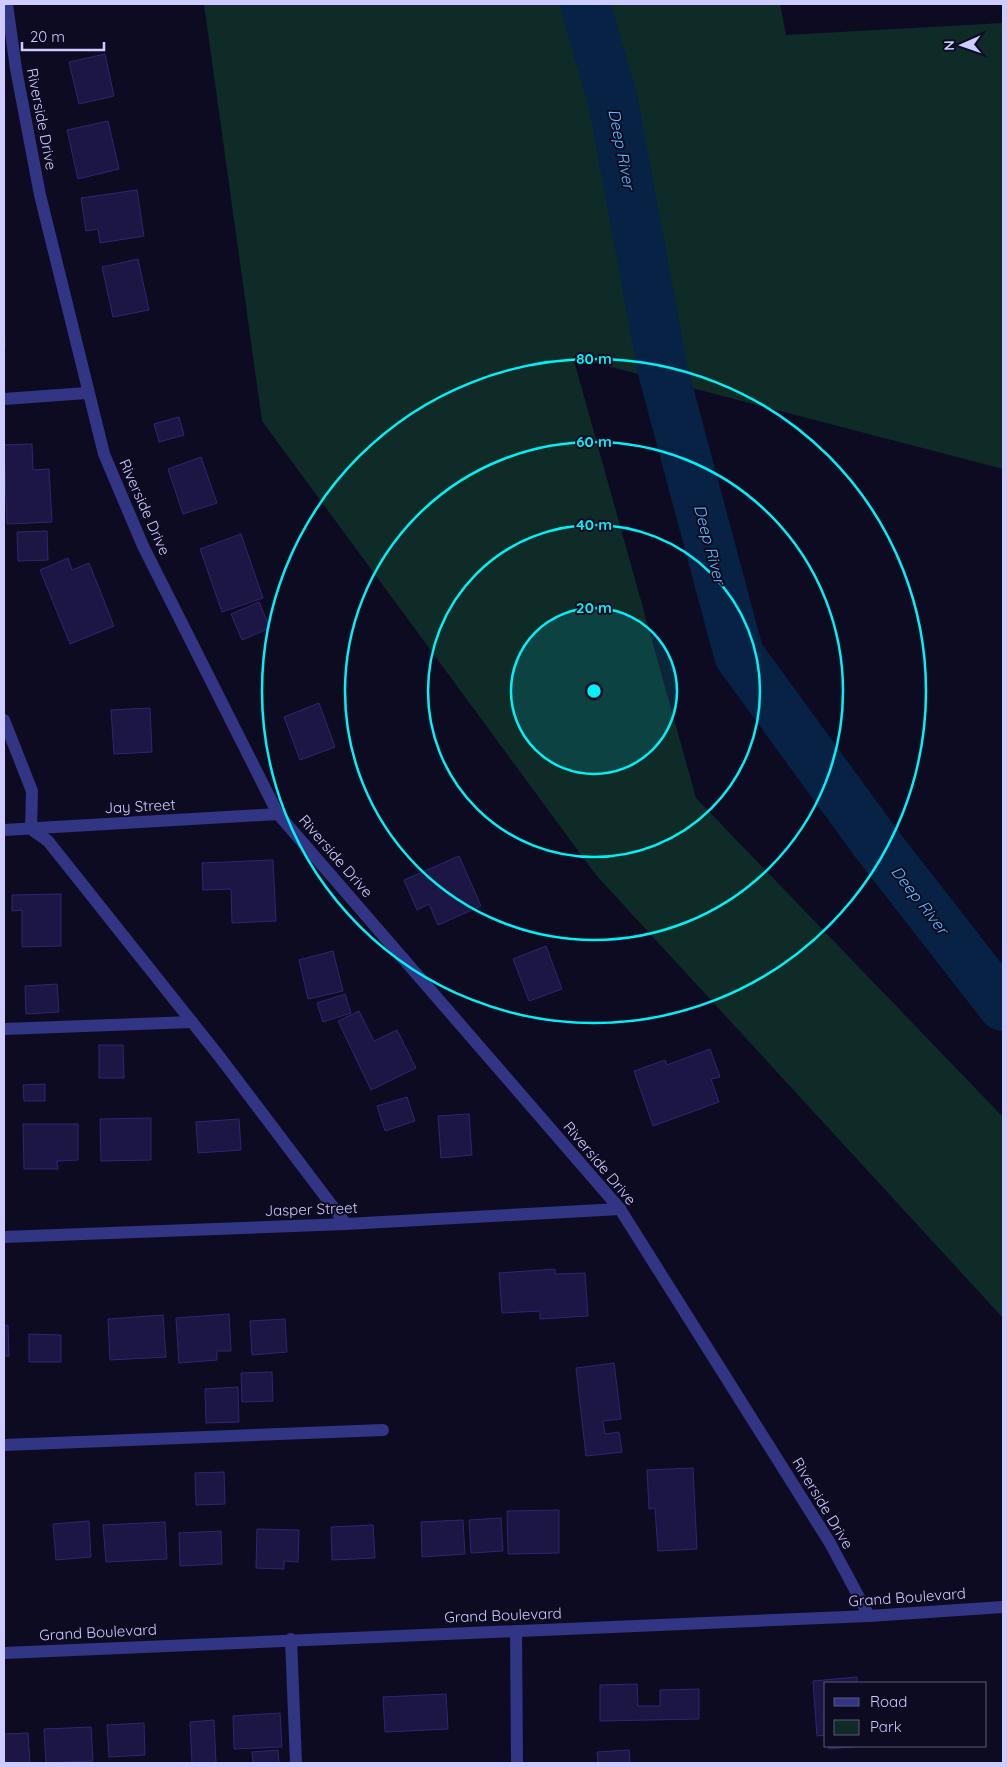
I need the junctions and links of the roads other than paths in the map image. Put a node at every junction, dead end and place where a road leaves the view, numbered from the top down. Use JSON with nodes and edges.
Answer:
{"nodes":[{"id":1,"x":8,"y":4,"type":"edge"},
{"id":2,"x":87,"y":392,"type":"junction"},
{"id":3,"x":4,"y":399,"type":"edge"},
{"id":4,"x":4,"y":720,"type":"edge"},
{"id":5,"x":278,"y":814,"type":"junction"},
{"id":6,"x":31,"y":829,"type":"junction"},
{"id":7,"x":4,"y":830,"type":"edge"},
{"id":8,"x":192,"y":1022,"type":"junction"},
{"id":9,"x":4,"y":1029,"type":"edge"},
{"id":10,"x":620,"y":1209,"type":"junction"},
{"id":11,"x":346,"y":1224,"type":"junction"},
{"id":12,"x":4,"y":1237,"type":"edge"},
{"id":13,"x":383,"y":1430,"type":"dead end"},
{"id":14,"x":4,"y":1445,"type":"edge"},
{"id":15,"x":1003,"y":1607,"type":"edge"},
{"id":16,"x":869,"y":1616,"type":"junction"},
{"id":17,"x":516,"y":1631,"type":"junction"},
{"id":18,"x":291,"y":1639,"type":"junction"},
{"id":19,"x":4,"y":1653,"type":"edge"},
{"id":20,"x":296,"y":1763,"type":"edge"},
{"id":21,"x":518,"y":1763,"type":"edge"}],
"edges":[{"from":1,"to":2,"type":"street","name":"Riverside Drive"},
{"from":2,"to":3,"type":"street"},
{"from":2,"to":5,"type":"street","name":"Riverside Drive"},
{"from":4,"to":6,"type":"street"},
{"from":5,"to":6,"type":"street","name":"Jay Street"},
{"from":5,"to":10,"type":"street","name":"Riverside Drive"},
{"from":6,"to":7,"type":"street","name":"Jay Street"},
{"from":6,"to":8,"type":"street"},
{"from":8,"to":9,"type":"street"},
{"from":8,"to":11,"type":"street"},
{"from":10,"to":11,"type":"street","name":"Jasper Street"},
{"from":10,"to":16,"type":"street","name":"Riverside Drive"},
{"from":11,"to":12,"type":"street","name":"Jasper Street"},
{"from":13,"to":14,"type":"street"},
{"from":15,"to":16,"type":"street","name":"Grand Boulevard"},
{"from":16,"to":17,"type":"street","name":"Grand Boulevard"},
{"from":17,"to":18,"type":"street","name":"Grand Boulevard"},
{"from":17,"to":21,"type":"street"},
{"from":18,"to":19,"type":"street","name":"Grand Boulevard"},
{"from":18,"to":20,"type":"street"}]}
